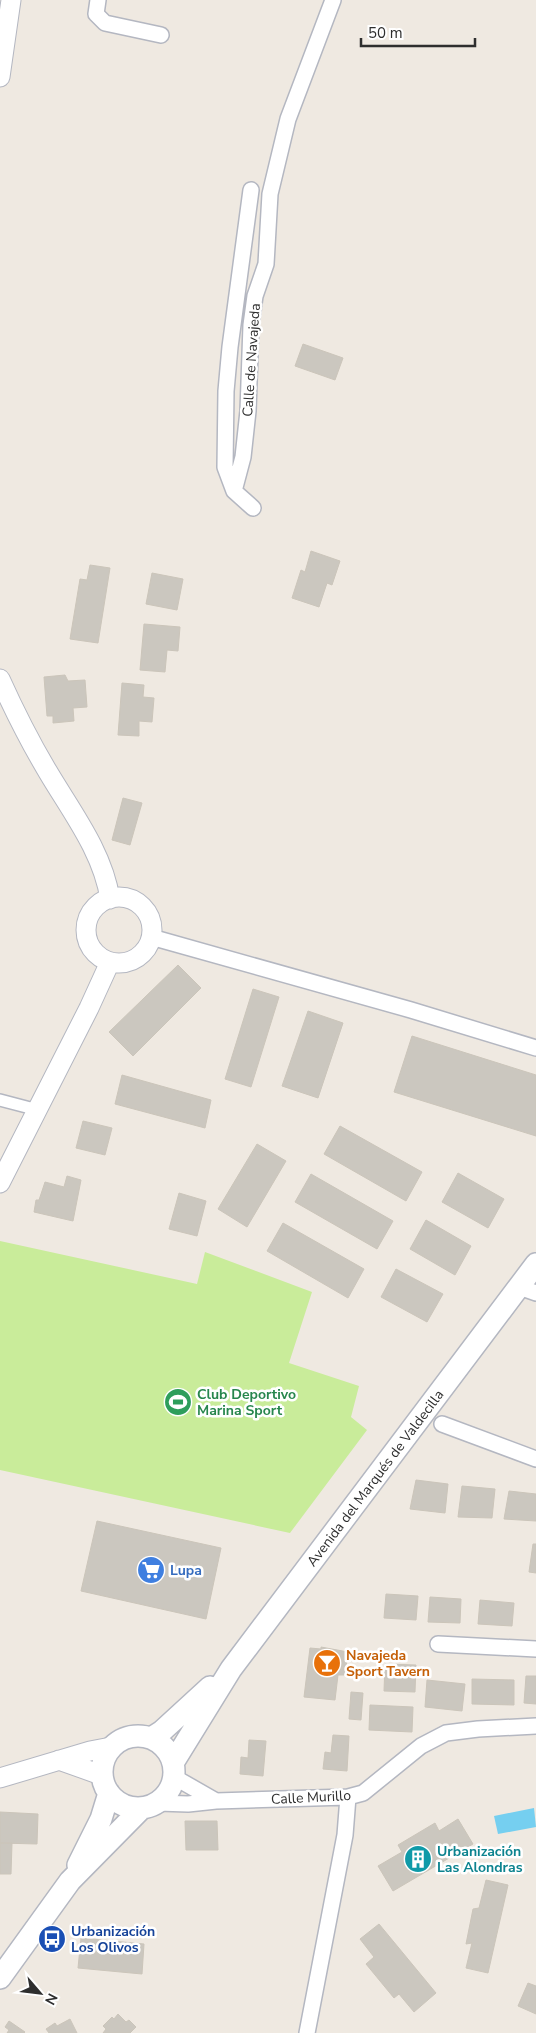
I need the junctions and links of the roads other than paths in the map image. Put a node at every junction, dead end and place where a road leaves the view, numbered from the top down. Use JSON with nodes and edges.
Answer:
{"nodes":[{"id":1,"x":11,"y":0,"type":"edge"},
{"id":2,"x":98,"y":0,"type":"edge"},
{"id":3,"x":333,"y":0,"type":"edge"},
{"id":4,"x":160,"y":35,"type":"dead end"},
{"id":5,"x":0,"y":77,"type":"edge"},
{"id":6,"x":251,"y":190,"type":"dead end"},
{"id":7,"x":234,"y":491,"type":"junction"},
{"id":8,"x":253,"y":508,"type":"dead end"},
{"id":9,"x":0,"y":679,"type":"edge"},
{"id":10,"x":110,"y":899,"type":"junction"},
{"id":11,"x":151,"y":937,"type":"junction"},
{"id":12,"x":110,"y":962,"type":"junction"},
{"id":13,"x":536,"y":1048,"type":"edge"},
{"id":14,"x":0,"y":1100,"type":"edge"},
{"id":15,"x":38,"y":1110,"type":"junction"},
{"id":16,"x":0,"y":1183,"type":"edge"},
{"id":17,"x":536,"y":1264,"type":"edge"},
{"id":18,"x":528,"y":1290,"type":"edge"},
{"id":19,"x":442,"y":1424,"type":"dead end"},
{"id":20,"x":536,"y":1459,"type":"edge"},
{"id":21,"x":438,"y":1644,"type":"dead end"},
{"id":22,"x":536,"y":1649,"type":"edge"},
{"id":23,"x":231,"y":1669,"type":"junction"},
{"id":24,"x":536,"y":1726,"type":"edge"},
{"id":25,"x":151,"y":1738,"type":"junction"},
{"id":26,"x":111,"y":1747,"type":"junction"},
{"id":27,"x":60,"y":1760,"type":"junction"},
{"id":28,"x":173,"y":1770,"type":"junction"},
{"id":29,"x":0,"y":1778,"type":"edge"},
{"id":30,"x":105,"y":1784,"type":"junction"},
{"id":31,"x":348,"y":1796,"type":"junction"},
{"id":32,"x":216,"y":1800,"type":"junction"},
{"id":33,"x":149,"y":1806,"type":"junction"},
{"id":34,"x":70,"y":1881,"type":"junction"},
{"id":35,"x":0,"y":1978,"type":"edge"},
{"id":36,"x":307,"y":2033,"type":"edge"}],
"edges":[{"from":1,"to":5,"type":"street"},
{"from":2,"to":4,"type":"street"},
{"from":3,"to":7,"type":"street","name":"Calle de Navajeda"},
{"from":6,"to":7,"type":"street"},
{"from":7,"to":8,"type":"street"},
{"from":9,"to":10,"type":"street"},
{"from":10,"to":11,"type":"street"},
{"from":10,"to":12,"type":"street"},
{"from":11,"to":12,"type":"street"},
{"from":11,"to":13,"type":"street"},
{"from":12,"to":15,"type":"street"},
{"from":14,"to":15,"type":"street"},
{"from":15,"to":16,"type":"street"},
{"from":17,"to":18,"type":"main road","name":"Avenida del Marqués de Valdecilla"},
{"from":18,"to":23,"type":"main road","name":"Avenida del Marqués de Valdecilla"},
{"from":19,"to":20,"type":"street"},
{"from":21,"to":22,"type":"street"},
{"from":23,"to":25,"type":"main road","name":"Avenida del Marqués de Valdecilla"},
{"from":23,"to":28,"type":"main road","name":"Avenida del Marqués de Valdecilla"},
{"from":24,"to":31,"type":"street","name":"Calle Murillo"},
{"from":25,"to":26,"type":"main road"},
{"from":25,"to":28,"type":"main road"},
{"from":26,"to":27,"type":"street"},
{"from":26,"to":30,"type":"main road"},
{"from":27,"to":29,"type":"street"},
{"from":27,"to":30,"type":"street"},
{"from":28,"to":32,"type":"street"},
{"from":28,"to":33,"type":"main road"},
{"from":30,"to":33,"type":"main road"},
{"from":30,"to":34,"type":"main road"},
{"from":31,"to":32,"type":"street","name":"Calle Murillo"},
{"from":31,"to":36,"type":"street"},
{"from":32,"to":33,"type":"street","name":"Calle Murillo"},
{"from":33,"to":34,"type":"main road"},
{"from":34,"to":35,"type":"main road"}]}
